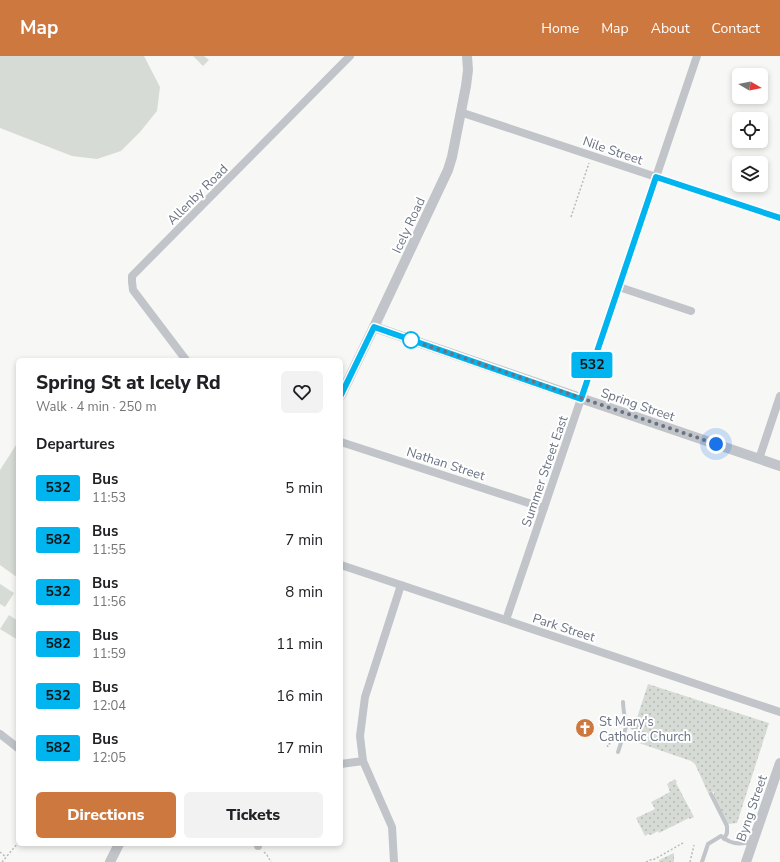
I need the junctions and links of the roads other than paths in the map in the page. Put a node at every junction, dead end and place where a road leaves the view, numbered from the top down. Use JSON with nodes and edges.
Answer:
{"nodes":[{"id":1,"x":350,"y":56,"type":"edge"},
{"id":2,"x":467,"y":56,"type":"edge"},
{"id":3,"x":697,"y":56,"type":"edge"},
{"id":4,"x":460,"y":112,"type":"junction"},
{"id":5,"x":656,"y":177,"type":"junction"},
{"id":6,"x":780,"y":218,"type":"edge"},
{"id":7,"x":619,"y":287,"type":"junction"},
{"id":8,"x":691,"y":310,"type":"dead end"},
{"id":9,"x":374,"y":327,"type":"junction"},
{"id":10,"x":184,"y":358,"type":"edge"},
{"id":11,"x":343,"y":391,"type":"edge"},
{"id":12,"x":780,"y":396,"type":"edge"},
{"id":13,"x":581,"y":399,"type":"junction"},
{"id":14,"x":343,"y":443,"type":"edge"},
{"id":15,"x":759,"y":459,"type":"junction"},
{"id":16,"x":780,"y":466,"type":"edge"},
{"id":17,"x":544,"y":508,"type":"junction"},
{"id":18,"x":343,"y":567,"type":"edge"},
{"id":19,"x":401,"y":585,"type":"junction"},
{"id":20,"x":506,"y":620,"type":"junction"},
{"id":21,"x":623,"y":702,"type":"dead end"},
{"id":22,"x":780,"y":712,"type":"edge"},
{"id":23,"x":627,"y":724,"type":"junction"},
{"id":24,"x":643,"y":733,"type":"dead end"},
{"id":25,"x":0,"y":734,"type":"edge"},
{"id":26,"x":16,"y":746,"type":"edge"},
{"id":27,"x":618,"y":752,"type":"dead end"},
{"id":28,"x":363,"y":761,"type":"junction"},
{"id":29,"x":780,"y":763,"type":"edge"},
{"id":30,"x":343,"y":764,"type":"edge"},
{"id":31,"x":711,"y":794,"type":"dead end"},
{"id":32,"x":724,"y":839,"type":"junction"},
{"id":33,"x":754,"y":840,"type":"junction"},
{"id":34,"x":118,"y":846,"type":"edge"},
{"id":35,"x":110,"y":862,"type":"edge"},
{"id":36,"x":394,"y":862,"type":"edge"},
{"id":37,"x":702,"y":862,"type":"edge"},
{"id":38,"x":746,"y":862,"type":"edge"}],
"edges":[{"from":1,"to":10,"type":"street","name":"Allenby Road"},
{"from":2,"to":4,"type":"street","name":"Icely Road"},
{"from":3,"to":5,"type":"street","name":"Summer Street East"},
{"from":4,"to":5,"type":"street","name":"Nile Street"},
{"from":4,"to":9,"type":"street","name":"Icely Road"},
{"from":5,"to":6,"type":"street","name":"Nile Street"},
{"from":5,"to":7,"type":"street","name":"Summer Street East"},
{"from":7,"to":8,"type":"street"},
{"from":7,"to":13,"type":"street","name":"Summer Street East"},
{"from":9,"to":11,"type":"street","name":"Icely Road"},
{"from":9,"to":13,"type":"street","name":"Spring Street"},
{"from":12,"to":15,"type":"street"},
{"from":13,"to":15,"type":"street","name":"Spring Street"},
{"from":13,"to":17,"type":"street","name":"Summer Street East"},
{"from":14,"to":17,"type":"street","name":"Nathan Street"},
{"from":15,"to":16,"type":"street","name":"Spring Street"},
{"from":17,"to":20,"type":"street","name":"Summer Street East"},
{"from":18,"to":19,"type":"street","name":"Park Street"},
{"from":19,"to":20,"type":"street","name":"Park Street"},
{"from":19,"to":28,"type":"street"},
{"from":20,"to":22,"type":"street","name":"Park Street"},
{"from":21,"to":23,"type":"lane"},
{"from":23,"to":24,"type":"lane"},
{"from":23,"to":27,"type":"lane"},
{"from":25,"to":26,"type":"street"},
{"from":28,"to":30,"type":"street"},
{"from":28,"to":36,"type":"street"},
{"from":29,"to":33,"type":"street","name":"Byng Street"},
{"from":31,"to":32,"type":"lane"},
{"from":32,"to":33,"type":"lane"},
{"from":32,"to":37,"type":"lane"},
{"from":33,"to":38,"type":"street","name":"Byng Street"},
{"from":34,"to":35,"type":"street"}]}
